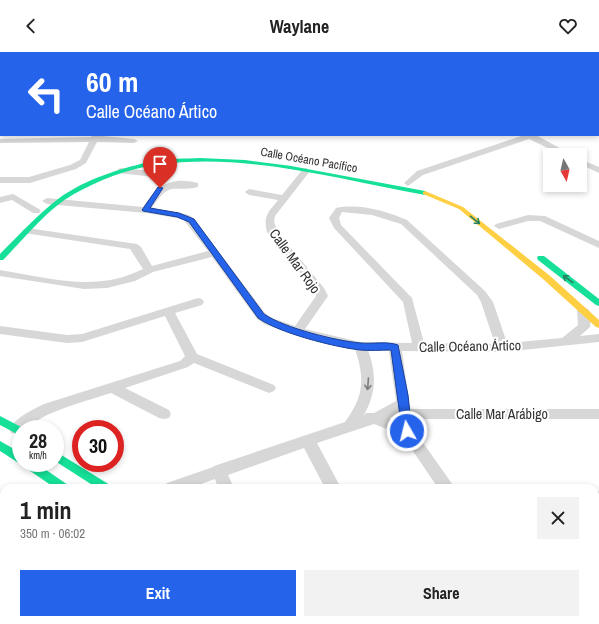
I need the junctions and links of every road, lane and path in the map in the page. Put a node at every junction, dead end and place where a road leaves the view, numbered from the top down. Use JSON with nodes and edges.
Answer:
{"nodes":[{"id":1,"x":531,"y":136,"type":"edge"},
{"id":2,"x":95,"y":137,"type":"edge"},
{"id":3,"x":0,"y":141,"type":"edge"},
{"id":4,"x":134,"y":141,"type":"dead end"},
{"id":5,"x":554,"y":148,"type":"edge"},
{"id":6,"x":587,"y":164,"type":"edge"},
{"id":7,"x":599,"y":170,"type":"edge"},
{"id":8,"x":121,"y":171,"type":"junction"},
{"id":9,"x":306,"y":171,"type":"junction"},
{"id":10,"x":0,"y":172,"type":"edge"},
{"id":11,"x":164,"y":175,"type":"dead end"},
{"id":12,"x":42,"y":177,"type":"junction"},
{"id":13,"x":0,"y":180,"type":"edge"},
{"id":14,"x":408,"y":184,"type":"junction"},
{"id":15,"x":196,"y":185,"type":"dead end"},
{"id":16,"x":249,"y":192,"type":"dead end"},
{"id":17,"x":284,"y":198,"type":"junction"},
{"id":18,"x":0,"y":200,"type":"edge"},
{"id":19,"x":47,"y":201,"type":"junction"},
{"id":20,"x":61,"y":201,"type":"junction"},
{"id":21,"x":146,"y":210,"type":"junction"},
{"id":22,"x":36,"y":211,"type":"junction"},
{"id":23,"x":499,"y":226,"type":"junction"},
{"id":24,"x":27,"y":231,"type":"junction"},
{"id":25,"x":509,"y":234,"type":"dead end"},
{"id":26,"x":0,"y":245,"type":"edge"},
{"id":27,"x":599,"y":245,"type":"edge"},
{"id":28,"x":530,"y":250,"type":"dead end"},
{"id":29,"x":214,"y":254,"type":"junction"},
{"id":30,"x":0,"y":258,"type":"edge"},
{"id":31,"x":149,"y":270,"type":"junction"},
{"id":32,"x":0,"y":273,"type":"edge"},
{"id":33,"x":198,"y":302,"type":"dead end"},
{"id":34,"x":599,"y":303,"type":"edge"},
{"id":35,"x":583,"y":310,"type":"junction"},
{"id":36,"x":168,"y":311,"type":"junction"},
{"id":37,"x":599,"y":325,"type":"edge"},
{"id":38,"x":0,"y":330,"type":"edge"},
{"id":39,"x":297,"y":331,"type":"junction"},
{"id":40,"x":599,"y":338,"type":"edge"},
{"id":41,"x":564,"y":342,"type":"junction"},
{"id":42,"x":360,"y":346,"type":"junction"},
{"id":43,"x":395,"y":347,"type":"junction"},
{"id":44,"x":419,"y":347,"type":"junction"},
{"id":45,"x":502,"y":348,"type":"junction"},
{"id":46,"x":192,"y":357,"type":"junction"},
{"id":47,"x":113,"y":388,"type":"junction"},
{"id":48,"x":269,"y":388,"type":"dead end"},
{"id":49,"x":404,"y":409,"type":"junction"},
{"id":50,"x":361,"y":412,"type":"junction"},
{"id":51,"x":164,"y":414,"type":"dead end"},
{"id":52,"x":599,"y":414,"type":"edge"},
{"id":53,"x":374,"y":419,"type":"junction"},
{"id":54,"x":0,"y":420,"type":"edge"},
{"id":55,"x":28,"y":420,"type":"edge"},
{"id":56,"x":350,"y":426,"type":"junction"},
{"id":57,"x":12,"y":427,"type":"edge"},
{"id":58,"x":407,"y":431,"type":"junction"},
{"id":59,"x":308,"y":441,"type":"junction"},
{"id":60,"x":0,"y":445,"type":"edge"},
{"id":61,"x":12,"y":453,"type":"edge"},
{"id":62,"x":64,"y":461,"type":"edge"},
{"id":63,"x":219,"y":470,"type":"junction"},
{"id":64,"x":40,"y":472,"type":"edge"},
{"id":65,"x":58,"y":484,"type":"edge"},
{"id":66,"x":100,"y":484,"type":"edge"},
{"id":67,"x":190,"y":484,"type":"edge"},
{"id":68,"x":224,"y":484,"type":"edge"},
{"id":69,"x":331,"y":484,"type":"edge"},
{"id":70,"x":444,"y":484,"type":"edge"}],
"edges":[{"from":1,"to":5,"type":"street"},
{"from":1,"to":14,"type":"street"},
{"from":2,"to":3,"type":"street"},
{"from":2,"to":4,"type":"street"},
{"from":2,"to":12,"type":"street"},
{"from":6,"to":7,"type":"street"},
{"from":8,"to":9,"type":"street","name":"Calle Océano Pacífico"},
{"from":8,"to":11,"type":"street"},
{"from":8,"to":20,"type":"street","name":"Calle Océano Pacífico"},
{"from":9,"to":17,"type":"street","name":"Calle Mar Rojo"},
{"from":9,"to":35,"type":"street","name":"Calle Océano Pacífico","one_way":true},
{"from":10,"to":12,"type":"street"},
{"from":12,"to":13,"type":"street"},
{"from":14,"to":19,"type":"street","name":"Calle Océano Pacífico"},
{"from":14,"to":23,"type":"street","name":"Calle Océano Pacífico"},
{"from":15,"to":21,"type":"street"},
{"from":16,"to":17,"type":"street"},
{"from":17,"to":39,"type":"street","name":"Calle Mar Rojo"},
{"from":18,"to":22,"type":"street"},
{"from":19,"to":20,"type":"street","name":"Calle Océano Ártico"},
{"from":19,"to":22,"type":"street","name":"Calle Océano Pacífico"},
{"from":20,"to":21,"type":"street","name":"Calle Océano Ártico"},
{"from":20,"to":24,"type":"street","name":"Calle Océano Pacífico"},
{"from":21,"to":29,"type":"street","name":"Calle Océano Ártico"},
{"from":22,"to":26,"type":"street","name":"Calle Océano Pacífico"},
{"from":23,"to":25,"type":"street","name":"Calle Océano Pacífico"},
{"from":23,"to":27,"type":"street"},
{"from":24,"to":30,"type":"street","name":"Calle Océano Pacífico"},
{"from":24,"to":31,"type":"street"},
{"from":34,"to":28,"type":"street","one_way":true},
{"from":29,"to":31,"type":"street"},
{"from":29,"to":39,"type":"street","name":"Calle Océano Ártico"},
{"from":31,"to":32,"type":"street"},
{"from":33,"to":36,"type":"street"},
{"from":34,"to":35,"type":"street"},
{"from":35,"to":37,"type":"street","name":"Calle Océano Pacífico"},
{"from":35,"to":41,"type":"street"},
{"from":36,"to":38,"type":"street"},
{"from":36,"to":46,"type":"street"},
{"from":39,"to":42,"type":"street","name":"Calle Océano Ártico"},
{"from":40,"to":41,"type":"street","name":"Calle Océano Ártico"},
{"from":41,"to":45,"type":"street","name":"Calle Océano Ártico"},
{"from":42,"to":43,"type":"street","name":"Calle Océano Ártico"},
{"from":42,"to":50,"type":"street","one_way":true},
{"from":43,"to":44,"type":"street","name":"Calle Océano Ártico"},
{"from":43,"to":49,"type":"street"},
{"from":44,"to":45,"type":"street","name":"Calle Océano Ártico"},
{"from":44,"to":45,"type":"street"},
{"from":46,"to":47,"type":"street"},
{"from":46,"to":48,"type":"street"},
{"from":47,"to":51,"type":"street"},
{"from":47,"to":55,"type":"street"},
{"from":49,"to":52,"type":"street","name":"Calle Mar Arábigo"},
{"from":49,"to":53,"type":"street"},
{"from":49,"to":58,"type":"street"},
{"from":50,"to":53,"type":"street"},
{"from":50,"to":56,"type":"street"},
{"from":53,"to":56,"type":"street"},
{"from":53,"to":58,"type":"street"},
{"from":54,"to":57,"type":"street"},
{"from":56,"to":59,"type":"street"},
{"from":58,"to":70,"type":"street"},
{"from":59,"to":63,"type":"street"},
{"from":59,"to":69,"type":"street"},
{"from":60,"to":61,"type":"street"},
{"from":62,"to":66,"type":"street"},
{"from":63,"to":67,"type":"street"},
{"from":63,"to":68,"type":"street"},
{"from":64,"to":65,"type":"street"}]}
